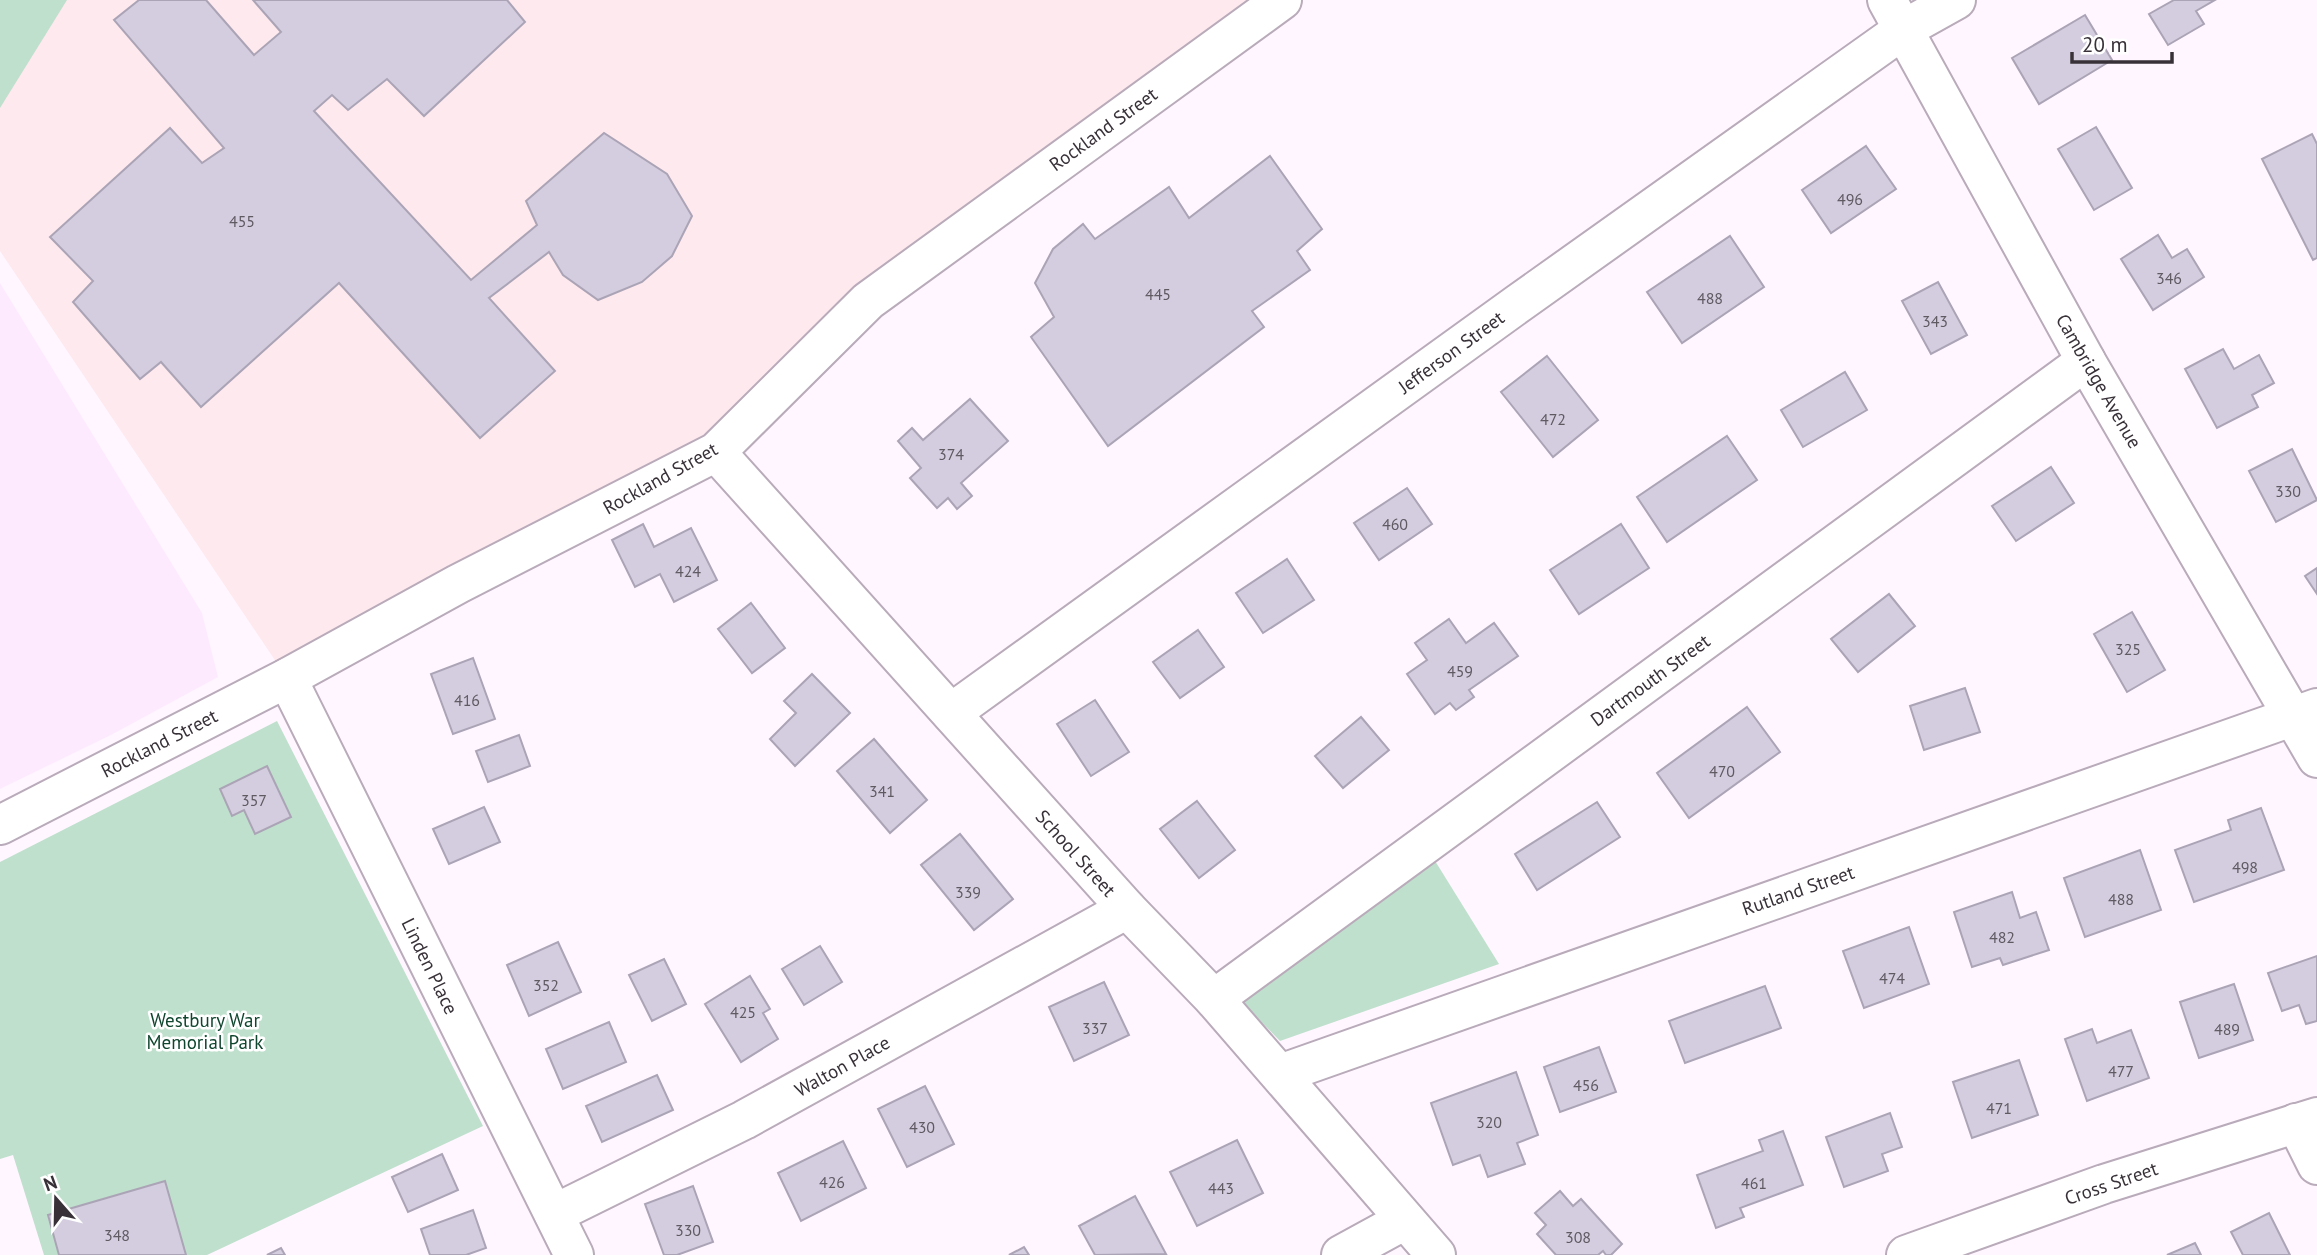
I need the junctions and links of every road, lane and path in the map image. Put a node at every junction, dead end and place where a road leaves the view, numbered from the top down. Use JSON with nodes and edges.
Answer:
{"nodes":[{"id":1,"x":1282,"y":0,"type":"edge"},
{"id":2,"x":1956,"y":0,"type":"edge"},
{"id":3,"x":1896,"y":15,"type":"edge"},
{"id":4,"x":2086,"y":361,"type":"junction"},
{"id":5,"x":716,"y":452,"type":"junction"},
{"id":6,"x":287,"y":678,"type":"junction"},
{"id":7,"x":951,"y":713,"type":"junction"},
{"id":8,"x":2306,"y":713,"type":"edge"},
{"id":9,"x":2317,"y":758,"type":"edge"},
{"id":10,"x":0,"y":825,"type":"edge"},
{"id":11,"x":1127,"y":909,"type":"junction"},
{"id":12,"x":1213,"y":999,"type":"junction"},
{"id":13,"x":1280,"y":1074,"type":"junction"},
{"id":14,"x":2306,"y":1120,"type":"edge"},
{"id":15,"x":2317,"y":1165,"type":"edge"},
{"id":16,"x":554,"y":1214,"type":"junction"},
{"id":17,"x":1405,"y":1220,"type":"junction"},
{"id":18,"x":574,"y":1255,"type":"edge"},
{"id":19,"x":1341,"y":1255,"type":"edge"},
{"id":20,"x":1436,"y":1255,"type":"edge"},
{"id":21,"x":1906,"y":1255,"type":"edge"}],
"edges":[{"from":1,"to":5,"type":"street","name":"Rockland Street"},
{"from":2,"to":3,"type":"street","name":"Jefferson Street"},
{"from":3,"to":4,"type":"street","name":"Cambridge Avenue"},
{"from":3,"to":7,"type":"street","name":"Jefferson Street"},
{"from":4,"to":8,"type":"street","name":"Cambridge Avenue"},
{"from":4,"to":12,"type":"street","name":"Dartmouth Street"},
{"from":5,"to":6,"type":"street","name":"Rockland Street"},
{"from":5,"to":7,"type":"street","name":"School Street"},
{"from":6,"to":10,"type":"street","name":"Rockland Street"},
{"from":6,"to":16,"type":"street","name":"Linden Place"},
{"from":7,"to":11,"type":"street","name":"School Street"},
{"from":8,"to":9,"type":"street","name":"Cambridge Avenue"},
{"from":8,"to":13,"type":"street","name":"Rutland Street"},
{"from":11,"to":12,"type":"street","name":"School Street"},
{"from":11,"to":16,"type":"street","name":"Walton Place"},
{"from":12,"to":13,"type":"street","name":"School Street"},
{"from":13,"to":17,"type":"street","name":"School Street"},
{"from":14,"to":15,"type":"street"},
{"from":14,"to":21,"type":"street","name":"Cross Street"},
{"from":16,"to":18,"type":"street","name":"Linden Place"},
{"from":17,"to":19,"type":"street"},
{"from":17,"to":20,"type":"street","name":"School Street"}]}
